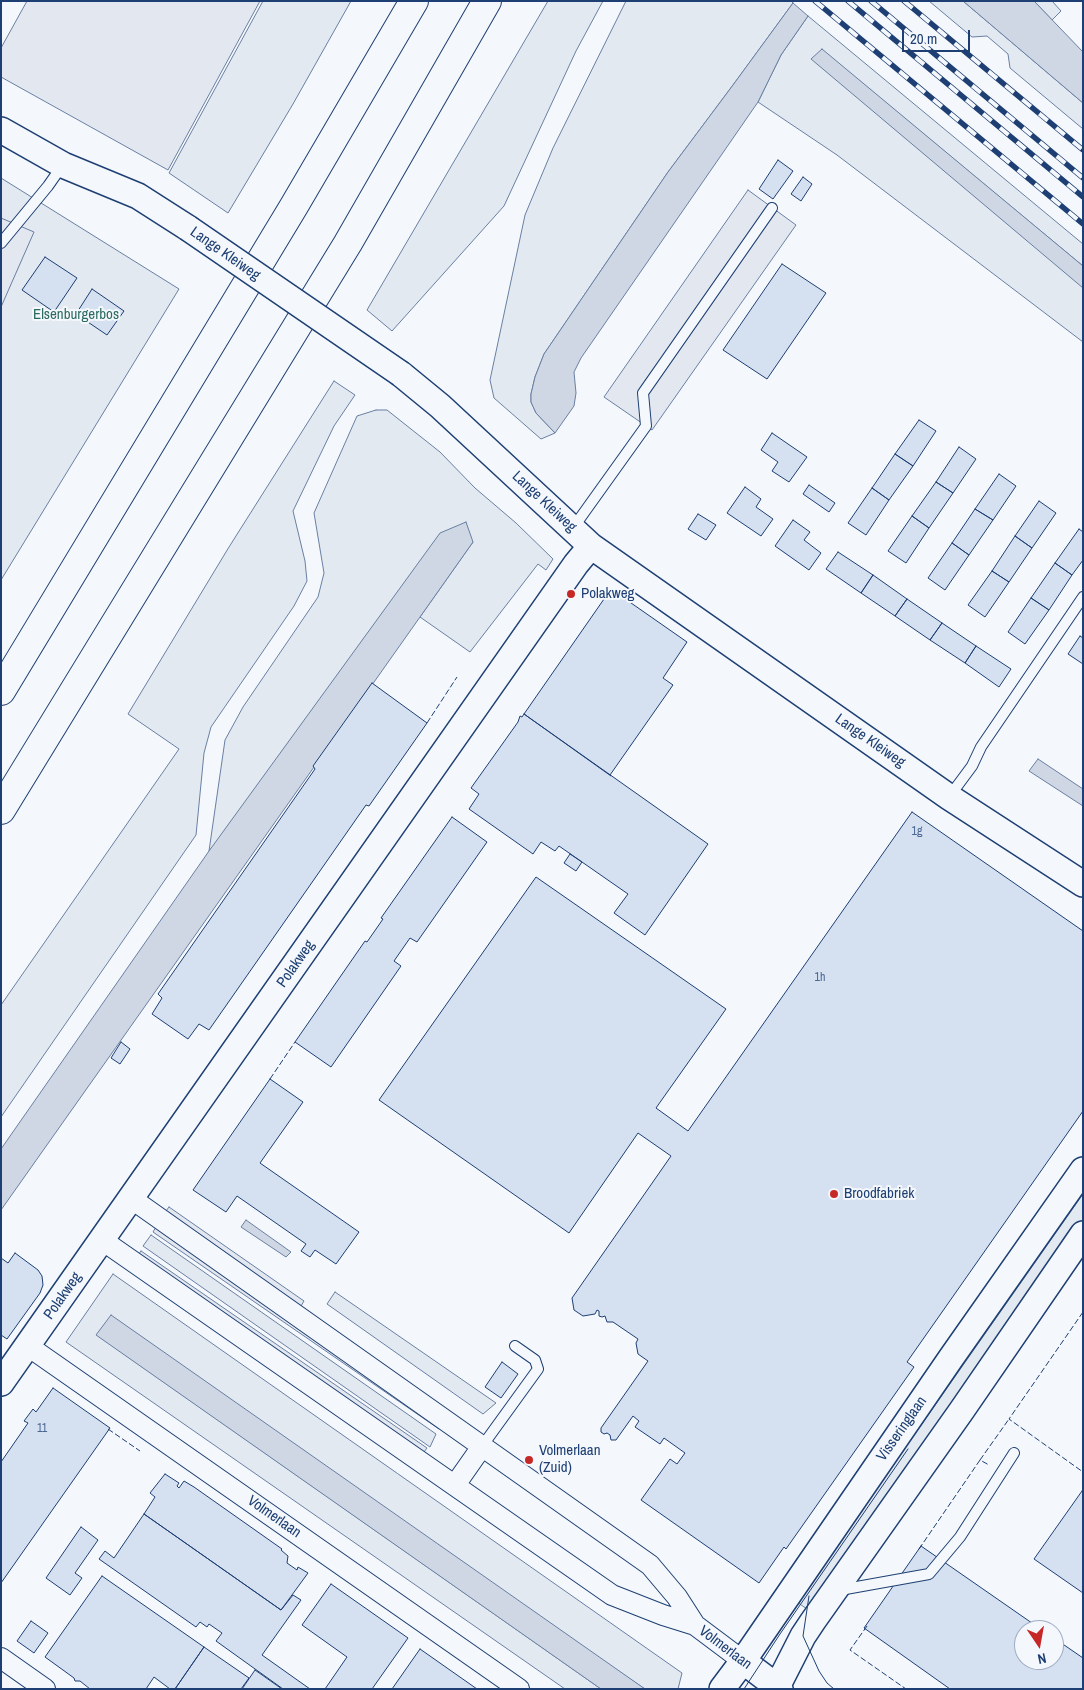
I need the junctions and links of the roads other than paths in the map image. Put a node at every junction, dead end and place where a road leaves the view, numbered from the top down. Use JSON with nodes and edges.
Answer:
{"nodes":[{"id":1,"x":414,"y":1,"type":"edge"},
{"id":2,"x":487,"y":1,"type":"edge"},
{"id":3,"x":1,"y":130,"type":"edge"},
{"id":4,"x":63,"y":165,"type":"junction"},
{"id":5,"x":772,"y":208,"type":"dead end"},
{"id":6,"x":1,"y":243,"type":"edge"},
{"id":7,"x":573,"y":529,"type":"junction"},
{"id":8,"x":591,"y":546,"type":"junction"},
{"id":9,"x":1083,"y":597,"type":"edge"},
{"id":10,"x":1,"y":691,"type":"edge"},
{"id":11,"x":950,"y":797,"type":"junction"},
{"id":12,"x":1,"y":810,"type":"edge"},
{"id":13,"x":1083,"y":884,"type":"edge"},
{"id":14,"x":1083,"y":1170,"type":"edge"},
{"id":15,"x":132,"y":1199,"type":"junction"},
{"id":16,"x":1083,"y":1234,"type":"edge"},
{"id":17,"x":102,"y":1240,"type":"junction"},
{"id":18,"x":28,"y":1346,"type":"junction"},
{"id":19,"x":515,"y":1346,"type":"dead end"},
{"id":20,"x":1,"y":1383,"type":"edge"},
{"id":21,"x":483,"y":1446,"type":"junction"},
{"id":22,"x":1014,"y":1453,"type":"dead end"},
{"id":23,"x":455,"y":1485,"type":"junction"},
{"id":24,"x":834,"y":1591,"type":"junction"},
{"id":25,"x":695,"y":1625,"type":"junction"},
{"id":26,"x":1,"y":1658,"type":"edge"},
{"id":27,"x":743,"y":1661,"type":"junction"},
{"id":28,"x":778,"y":1688,"type":"edge"},
{"id":29,"x":45,"y":1689,"type":"edge"},
{"id":30,"x":519,"y":1689,"type":"edge"},
{"id":31,"x":722,"y":1689,"type":"edge"}],
"edges":[{"from":1,"to":10,"type":"highway"},
{"from":2,"to":12,"type":"highway"},
{"from":3,"to":4,"type":"street","name":"Lange Kleiweg"},
{"from":4,"to":6,"type":"lane"},
{"from":4,"to":7,"type":"street","name":"Lange Kleiweg","bridge":true},
{"from":5,"to":7,"type":"lane"},
{"from":7,"to":8,"type":"street","name":"Lange Kleiweg"},
{"from":8,"to":11,"type":"street","name":"Lange Kleiweg"},
{"from":8,"to":15,"type":"street","name":"Polakweg"},
{"from":9,"to":11,"type":"lane"},
{"from":11,"to":13,"type":"street","name":"Lange Kleiweg"},
{"from":14,"to":27,"type":"street","name":"Visseringlaan"},
{"from":15,"to":17,"type":"street","name":"Polakweg"},
{"from":15,"to":21,"type":"street","name":"Volmerlaan"},
{"from":16,"to":24,"type":"street"},
{"from":17,"to":18,"type":"street","name":"Polakweg"},
{"from":17,"to":23,"type":"street","name":"Volmerlaan"},
{"from":18,"to":20,"type":"street","name":"Polakweg"},
{"from":18,"to":30,"type":"street","name":"Volmerlaan"},
{"from":19,"to":21,"type":"lane"},
{"from":21,"to":23,"type":"street"},
{"from":21,"to":25,"type":"street","name":"Volmerlaan"},
{"from":22,"to":24,"type":"lane"},
{"from":23,"to":25,"type":"street","name":"Volmerlaan"},
{"from":24,"to":28,"type":"street"},
{"from":25,"to":27,"type":"street","name":"Volmerlaan"},
{"from":26,"to":29,"type":"street"},
{"from":27,"to":28,"type":"street","name":"Volmerlaan"},
{"from":27,"to":31,"type":"street","name":"Visseringlaan"}]}
